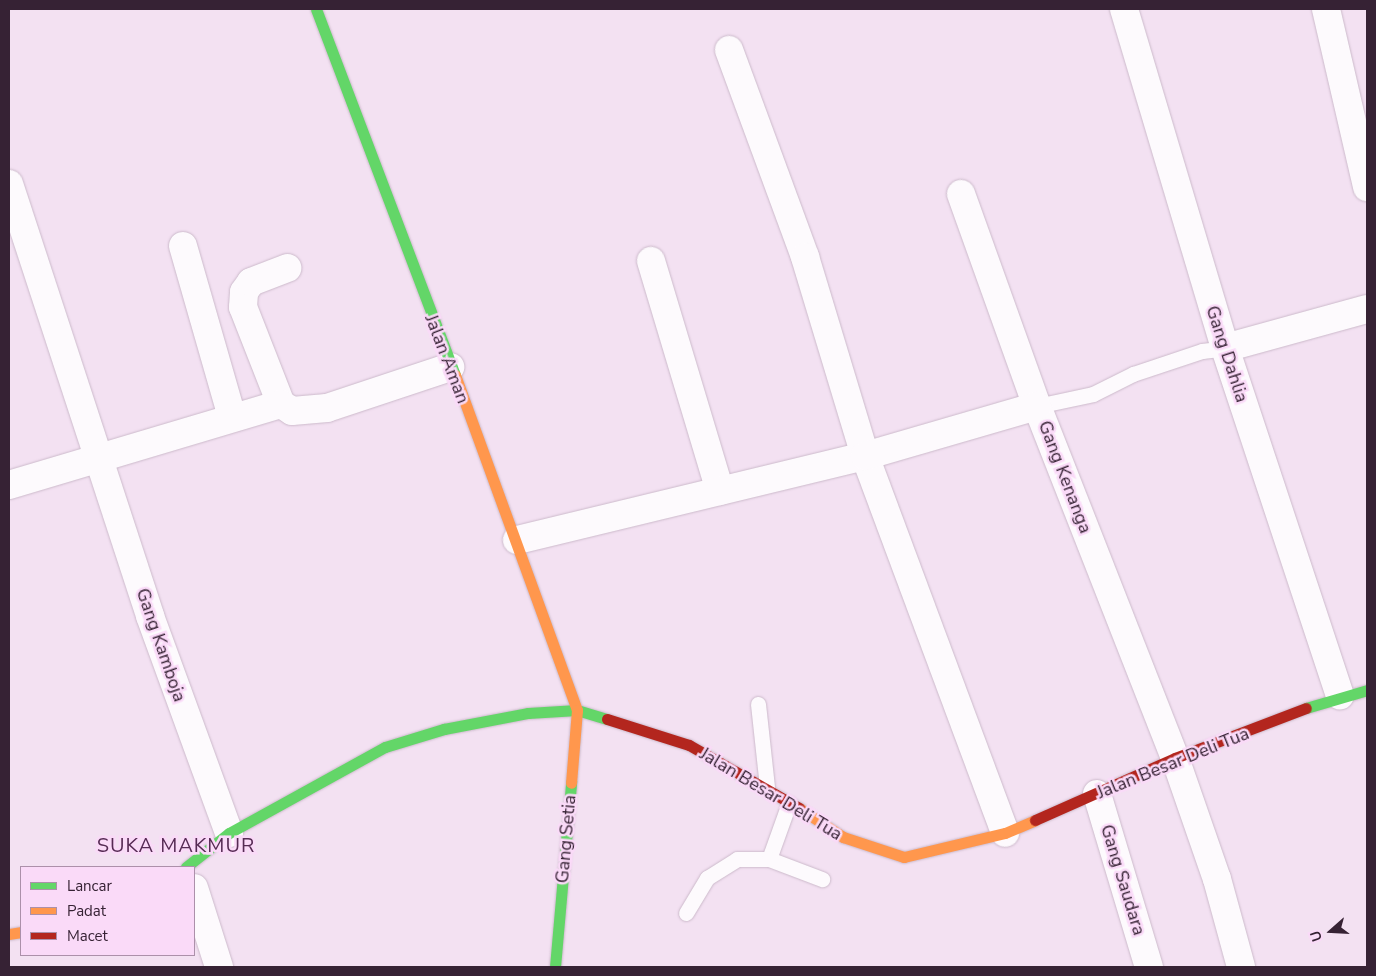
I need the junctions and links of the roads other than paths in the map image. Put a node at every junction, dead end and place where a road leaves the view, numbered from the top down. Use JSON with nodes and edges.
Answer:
{"nodes":[{"id":1,"x":316,"y":9,"type":"edge"},
{"id":2,"x":1124,"y":9,"type":"edge"},
{"id":3,"x":1326,"y":9,"type":"edge"},
{"id":4,"x":729,"y":50,"type":"dead end"},
{"id":5,"x":9,"y":184,"type":"edge"},
{"id":6,"x":1367,"y":187,"type":"edge"},
{"id":7,"x":961,"y":194,"type":"dead end"},
{"id":8,"x":183,"y":246,"type":"dead end"},
{"id":9,"x":651,"y":261,"type":"dead end"},
{"id":10,"x":287,"y":268,"type":"dead end"},
{"id":11,"x":1367,"y":309,"type":"edge"},
{"id":12,"x":1225,"y":348,"type":"junction"},
{"id":13,"x":450,"y":367,"type":"junction"},
{"id":14,"x":281,"y":404,"type":"junction"},
{"id":15,"x":1038,"y":406,"type":"junction"},
{"id":16,"x":232,"y":417,"type":"junction"},
{"id":17,"x":97,"y":456,"type":"junction"},
{"id":18,"x":865,"y":456,"type":"junction"},
{"id":19,"x":9,"y":485,"type":"edge"},
{"id":20,"x":720,"y":491,"type":"junction"},
{"id":21,"x":517,"y":540,"type":"junction"},
{"id":22,"x":1367,"y":690,"type":"edge"},
{"id":23,"x":1340,"y":695,"type":"junction"},
{"id":24,"x":758,"y":704,"type":"dead end"},
{"id":25,"x":576,"y":710,"type":"junction"},
{"id":26,"x":1175,"y":758,"type":"junction"},
{"id":27,"x":768,"y":787,"type":"junction"},
{"id":28,"x":1097,"y":794,"type":"junction"},
{"id":29,"x":790,"y":804,"type":"junction"},
{"id":30,"x":228,"y":833,"type":"junction"},
{"id":31,"x":1005,"y":834,"type":"junction"},
{"id":32,"x":769,"y":859,"type":"junction"},
{"id":33,"x":188,"y":866,"type":"edge"},
{"id":34,"x":822,"y":879,"type":"dead end"},
{"id":35,"x":195,"y":891,"type":"edge"},
{"id":36,"x":686,"y":913,"type":"dead end"},
{"id":37,"x":220,"y":967,"type":"edge"},
{"id":38,"x":555,"y":967,"type":"edge"},
{"id":39,"x":1150,"y":967,"type":"edge"},
{"id":40,"x":1241,"y":967,"type":"edge"}],
"edges":[{"from":1,"to":13,"type":"main road","name":"Jalan Aman"},
{"from":2,"to":12,"type":"street","name":"Gang Dahlia"},
{"from":3,"to":6,"type":"street"},
{"from":4,"to":18,"type":"street"},
{"from":5,"to":17,"type":"street","name":"Gang Kamboja"},
{"from":7,"to":15,"type":"street","name":"Gang Kenanga"},
{"from":8,"to":16,"type":"street"},
{"from":9,"to":20,"type":"street"},
{"from":10,"to":14,"type":"street"},
{"from":11,"to":12,"type":"street"},
{"from":12,"to":15,"type":"lane"},
{"from":12,"to":23,"type":"street","name":"Gang Dahlia"},
{"from":13,"to":14,"type":"street"},
{"from":13,"to":21,"type":"main road","name":"Jalan Aman"},
{"from":14,"to":16,"type":"street"},
{"from":15,"to":18,"type":"street"},
{"from":15,"to":26,"type":"street","name":"Gang Kenanga"},
{"from":16,"to":17,"type":"street"},
{"from":17,"to":19,"type":"street"},
{"from":17,"to":30,"type":"street","name":"Gang Kamboja"},
{"from":18,"to":20,"type":"street"},
{"from":18,"to":31,"type":"street"},
{"from":20,"to":21,"type":"street"},
{"from":21,"to":25,"type":"main road","name":"Jalan Aman"},
{"from":22,"to":23,"type":"main road","name":"Jalan Besar Deli Tua"},
{"from":23,"to":26,"type":"main road","name":"Jalan Besar Deli Tua"},
{"from":24,"to":27,"type":"lane"},
{"from":25,"to":27,"type":"main road","name":"Jalan Besar Deli Tua"},
{"from":25,"to":30,"type":"main road","name":"Jalan Besar Deli Tua"},
{"from":25,"to":38,"type":"main road","name":"Gang Setia"},
{"from":26,"to":28,"type":"main road","name":"Jalan Besar Deli Tua"},
{"from":26,"to":40,"type":"street","name":"Gang Kenanga"},
{"from":27,"to":29,"type":"main road","name":"Jalan Besar Deli Tua"},
{"from":28,"to":31,"type":"main road","name":"Jalan Besar Deli Tua"},
{"from":28,"to":39,"type":"street","name":"Gang Saudara"},
{"from":29,"to":31,"type":"main road","name":"Jalan Besar Deli Tua"},
{"from":29,"to":32,"type":"lane"},
{"from":30,"to":33,"type":"main road","name":"Jalan Besar Deli Tua"},
{"from":32,"to":34,"type":"lane"},
{"from":32,"to":36,"type":"lane"},
{"from":35,"to":37,"type":"street"}]}
